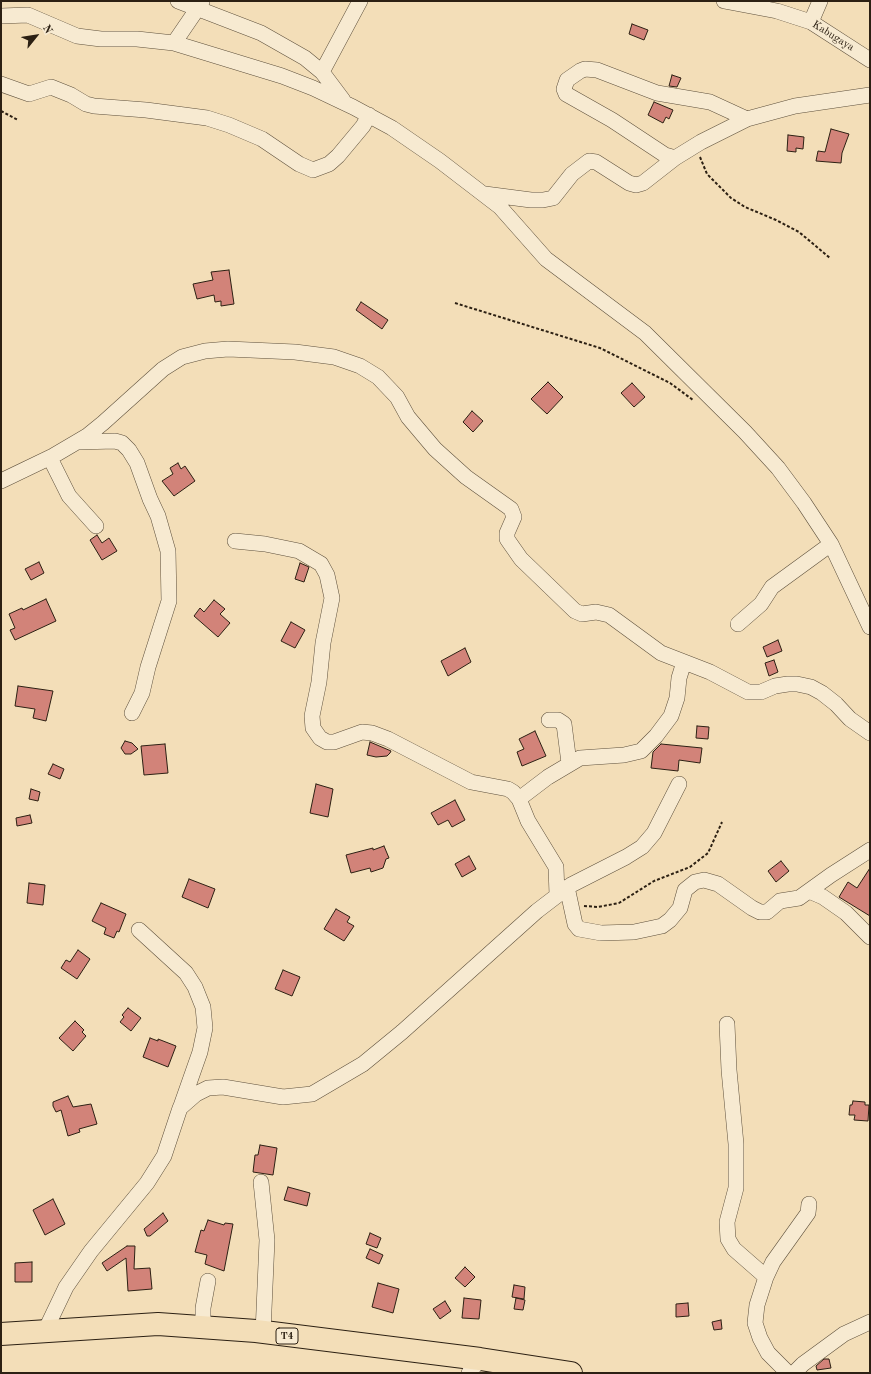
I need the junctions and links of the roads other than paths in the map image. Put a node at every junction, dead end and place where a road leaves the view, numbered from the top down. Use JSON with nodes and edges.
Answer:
{"nodes":[{"id":1,"x":178,"y":1,"type":"edge"},
{"id":2,"x":360,"y":1,"type":"edge"},
{"id":3,"x":724,"y":1,"type":"edge"},
{"id":4,"x":820,"y":1,"type":"edge"},
{"id":5,"x":200,"y":5,"type":"edge"},
{"id":6,"x":1,"y":16,"type":"edge"},
{"id":7,"x":811,"y":22,"type":"junction"},
{"id":8,"x":174,"y":42,"type":"junction"},
{"id":9,"x":870,"y":60,"type":"edge"},
{"id":10,"x":322,"y":72,"type":"junction"},
{"id":11,"x":1,"y":84,"type":"edge"},
{"id":12,"x":870,"y":95,"type":"edge"},
{"id":13,"x":343,"y":101,"type":"junction"},
{"id":14,"x":369,"y":115,"type":"junction"},
{"id":15,"x":747,"y":119,"type":"junction"},
{"id":16,"x":675,"y":158,"type":"junction"},
{"id":17,"x":485,"y":194,"type":"junction"},
{"id":18,"x":76,"y":442,"type":"junction"},
{"id":19,"x":50,"y":458,"type":"junction"},
{"id":20,"x":1,"y":481,"type":"edge"},
{"id":21,"x":96,"y":526,"type":"dead end"},
{"id":22,"x":235,"y":541,"type":"dead end"},
{"id":23,"x":831,"y":544,"type":"junction"},
{"id":24,"x":738,"y":624,"type":"dead end"},
{"id":25,"x":870,"y":624,"type":"edge"},
{"id":26,"x":684,"y":662,"type":"junction"},
{"id":27,"x":132,"y":712,"type":"dead end"},
{"id":28,"x":549,"y":720,"type":"dead end"},
{"id":29,"x":870,"y":733,"type":"edge"},
{"id":30,"x":569,"y":763,"type":"junction"},
{"id":31,"x":679,"y":784,"type":"dead end"},
{"id":32,"x":519,"y":799,"type":"junction"},
{"id":33,"x":870,"y":850,"type":"edge"},
{"id":34,"x":562,"y":891,"type":"junction"},
{"id":35,"x":809,"y":891,"type":"junction"},
{"id":36,"x":139,"y":930,"type":"dead end"},
{"id":37,"x":870,"y":937,"type":"edge"},
{"id":38,"x":727,"y":1024,"type":"dead end"},
{"id":39,"x":180,"y":1108,"type":"junction"},
{"id":40,"x":261,"y":1182,"type":"dead end"},
{"id":41,"x":809,"y":1204,"type":"dead end"},
{"id":42,"x":766,"y":1277,"type":"junction"},
{"id":43,"x":208,"y":1281,"type":"dead end"},
{"id":44,"x":864,"y":1324,"type":"edge"},
{"id":45,"x":203,"y":1328,"type":"junction"},
{"id":46,"x":45,"y":1331,"type":"junction"},
{"id":47,"x":263,"y":1333,"type":"junction"},
{"id":48,"x":1,"y":1334,"type":"edge"},
{"id":49,"x":870,"y":1336,"type":"edge"},
{"id":50,"x":475,"y":1366,"type":"edge"},
{"id":51,"x":571,"y":1373,"type":"edge"},
{"id":52,"x":788,"y":1373,"type":"edge"},
{"id":53,"x":794,"y":1373,"type":"edge"}],
"edges":[{"from":1,"to":5,"type":"street"},
{"from":2,"to":10,"type":"street"},
{"from":3,"to":7,"type":"street","name":"Kabugaya"},
{"from":4,"to":7,"type":"street"},
{"from":5,"to":8,"type":"street"},
{"from":5,"to":10,"type":"street"},
{"from":6,"to":8,"type":"street"},
{"from":7,"to":9,"type":"street","name":"Kabugaya"},
{"from":8,"to":13,"type":"street"},
{"from":10,"to":13,"type":"street"},
{"from":11,"to":14,"type":"street"},
{"from":12,"to":15,"type":"street"},
{"from":13,"to":14,"type":"street"},
{"from":14,"to":17,"type":"street"},
{"from":15,"to":16,"type":"street"},
{"from":15,"to":16,"type":"street"},
{"from":16,"to":17,"type":"street"},
{"from":17,"to":23,"type":"street"},
{"from":18,"to":19,"type":"street"},
{"from":18,"to":26,"type":"street"},
{"from":18,"to":27,"type":"street"},
{"from":19,"to":20,"type":"street"},
{"from":19,"to":21,"type":"street"},
{"from":22,"to":32,"type":"street"},
{"from":23,"to":24,"type":"street"},
{"from":23,"to":25,"type":"street"},
{"from":26,"to":29,"type":"street"},
{"from":26,"to":30,"type":"street"},
{"from":28,"to":30,"type":"street"},
{"from":30,"to":32,"type":"street"},
{"from":31,"to":34,"type":"street"},
{"from":32,"to":34,"type":"street"},
{"from":33,"to":35,"type":"street"},
{"from":34,"to":35,"type":"street"},
{"from":34,"to":39,"type":"street"},
{"from":35,"to":37,"type":"street"},
{"from":36,"to":39,"type":"street"},
{"from":38,"to":42,"type":"street"},
{"from":39,"to":46,"type":"street"},
{"from":40,"to":47,"type":"street"},
{"from":41,"to":42,"type":"street"},
{"from":42,"to":52,"type":"street"},
{"from":43,"to":45,"type":"street"},
{"from":44,"to":49,"type":"street"},
{"from":44,"to":53,"type":"street"},
{"from":45,"to":46,"type":"highway","number":"T4"},
{"from":45,"to":47,"type":"highway","number":"T4"},
{"from":46,"to":48,"type":"highway","number":"T4"},
{"from":47,"to":50,"type":"highway","number":"T4"},
{"from":50,"to":51,"type":"highway","number":"T4"}]}
